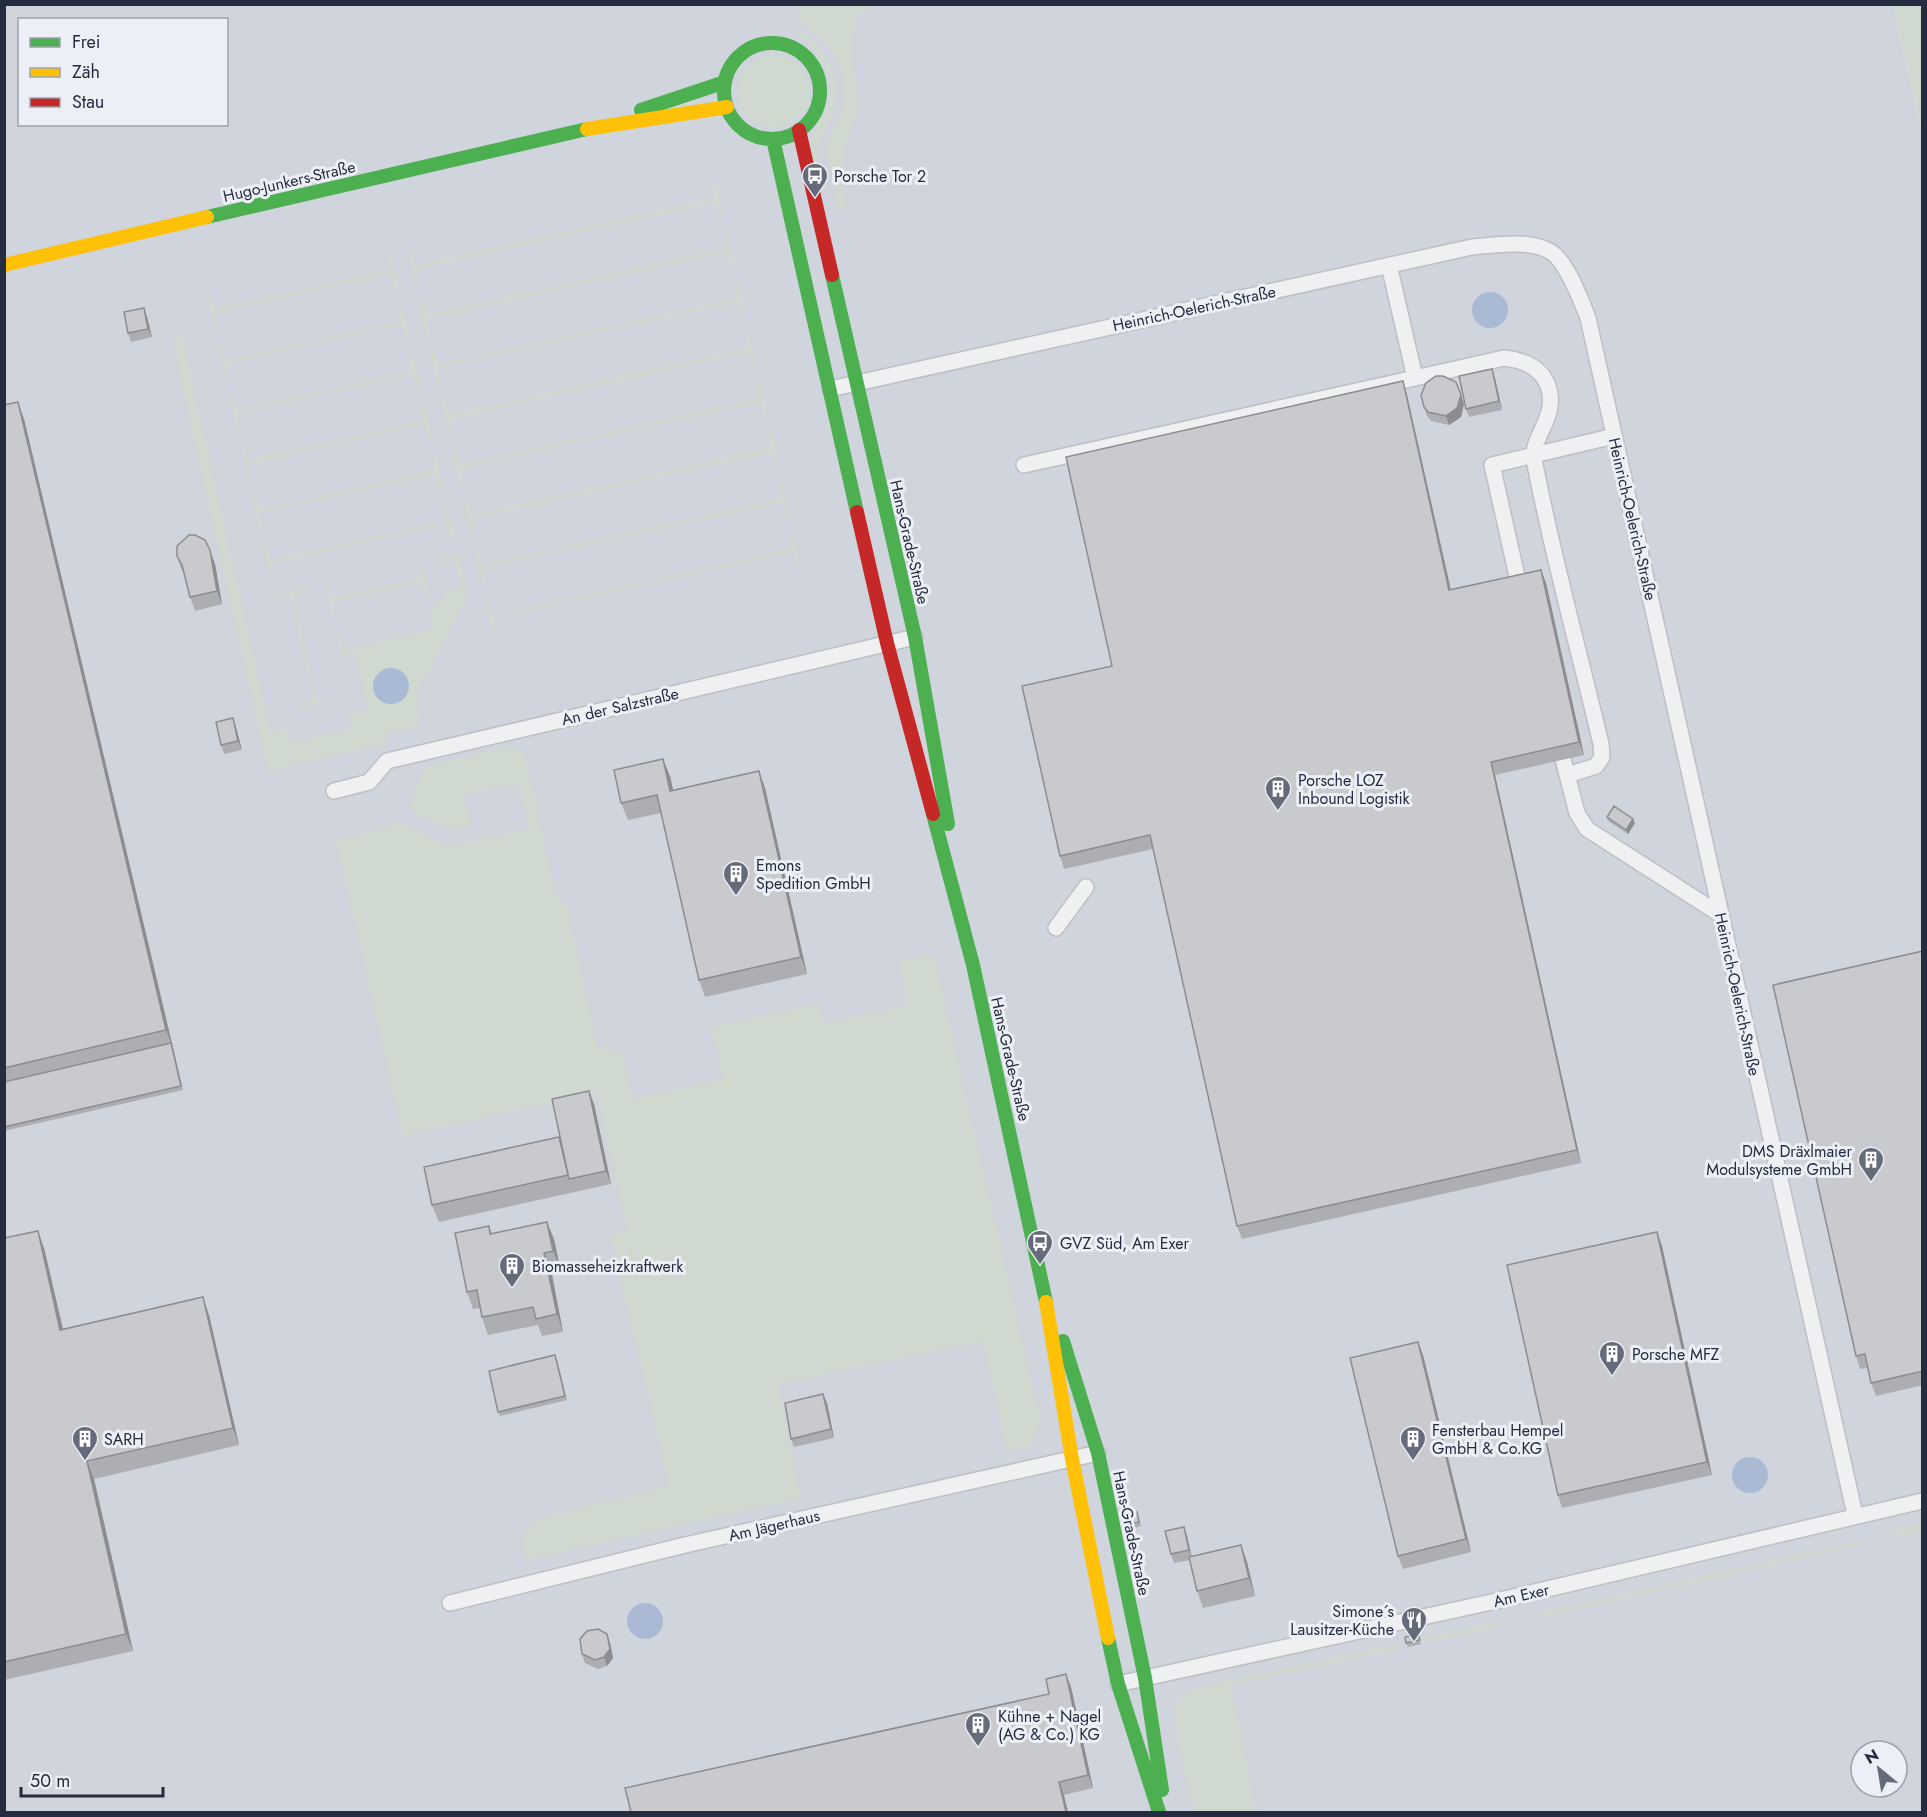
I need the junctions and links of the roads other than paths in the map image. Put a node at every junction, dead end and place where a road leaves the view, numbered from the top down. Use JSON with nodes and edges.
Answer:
{"nodes":[{"id":1,"x":724,"y":82,"type":"junction"},
{"id":2,"x":727,"y":107,"type":"junction"},
{"id":3,"x":581,"y":130,"type":"junction"},
{"id":4,"x":799,"y":130,"type":"junction"},
{"id":5,"x":773,"y":139,"type":"junction"},
{"id":6,"x":4,"y":265,"type":"edge"},
{"id":7,"x":1389,"y":265,"type":"junction"},
{"id":8,"x":1415,"y":378,"type":"junction"},
{"id":9,"x":857,"y":383,"type":"junction"},
{"id":10,"x":830,"y":389,"type":"junction"},
{"id":11,"x":1614,"y":436,"type":"junction"},
{"id":12,"x":1534,"y":455,"type":"junction"},
{"id":13,"x":1024,"y":465,"type":"dead end"},
{"id":14,"x":1526,"y":611,"type":"edge"},
{"id":15,"x":915,"y":637,"type":"junction"},
{"id":16,"x":887,"y":643,"type":"junction"},
{"id":17,"x":1554,"y":722,"type":"edge"},
{"id":18,"x":1567,"y":775,"type":"junction"},
{"id":19,"x":334,"y":791,"type":"dead end"},
{"id":20,"x":1086,"y":887,"type":"dead end"},
{"id":21,"x":1721,"y":915,"type":"junction"},
{"id":22,"x":1056,"y":928,"type":"dead end"},
{"id":23,"x":973,"y":965,"type":"junction"},
{"id":24,"x":1040,"y":1266,"type":"junction"},
{"id":25,"x":1098,"y":1453,"type":"junction"},
{"id":26,"x":1072,"y":1459,"type":"junction"},
{"id":27,"x":1923,"y":1501,"type":"edge"},
{"id":28,"x":1855,"y":1515,"type":"junction"},
{"id":29,"x":450,"y":1603,"type":"dead end"},
{"id":30,"x":1145,"y":1678,"type":"junction"},
{"id":31,"x":1118,"y":1684,"type":"junction"},
{"id":32,"x":1159,"y":1812,"type":"edge"},
{"id":33,"x":1165,"y":1812,"type":"edge"}],
"edges":[{"from":1,"to":2,"type":"street"},
{"from":1,"to":3,"type":"street","name":"Hugo-Junkers-Straße"},
{"from":1,"to":4,"type":"street"},
{"from":2,"to":3,"type":"street","name":"Hugo-Junkers-Straße"},
{"from":2,"to":5,"type":"street"},
{"from":3,"to":6,"type":"street","name":"Hugo-Junkers-Straße"},
{"from":4,"to":5,"type":"street"},
{"from":4,"to":9,"type":"street","name":"Hans-Grade-Straße"},
{"from":5,"to":10,"type":"street","name":"Hans-Grade-Straße"},
{"from":7,"to":8,"type":"street"},
{"from":7,"to":9,"type":"street","name":"Heinrich-Oelerich-Straße"},
{"from":7,"to":11,"type":"street","name":"Heinrich-Oelerich-Straße"},
{"from":8,"to":12,"type":"street"},
{"from":8,"to":13,"type":"street"},
{"from":9,"to":10,"type":"street","name":"Heinrich-Oelerich-Straße"},
{"from":9,"to":15,"type":"street","name":"Hans-Grade-Straße"},
{"from":10,"to":16,"type":"street","name":"Hans-Grade-Straße"},
{"from":11,"to":12,"type":"street"},
{"from":11,"to":21,"type":"street","name":"Heinrich-Oelerich-Straße"},
{"from":12,"to":14,"type":"street"},
{"from":12,"to":18,"type":"street"},
{"from":15,"to":16,"type":"street","name":"An der Salzstraße"},
{"from":15,"to":23,"type":"street","name":"Hans-Grade-Straße"},
{"from":16,"to":19,"type":"street","name":"An der Salzstraße"},
{"from":16,"to":23,"type":"street","name":"Hans-Grade-Straße"},
{"from":17,"to":18,"type":"street"},
{"from":18,"to":21,"type":"street"},
{"from":20,"to":22,"type":"street"},
{"from":21,"to":28,"type":"street","name":"Heinrich-Oelerich-Straße"},
{"from":23,"to":24,"type":"street","name":"Hans-Grade-Straße"},
{"from":24,"to":25,"type":"street","name":"Hans-Grade-Straße"},
{"from":24,"to":26,"type":"street","name":"Hans-Grade-Straße"},
{"from":25,"to":26,"type":"street","name":"Am Jägerhaus"},
{"from":25,"to":30,"type":"street","name":"Hans-Grade-Straße"},
{"from":26,"to":29,"type":"street","name":"Am Jägerhaus"},
{"from":26,"to":31,"type":"street","name":"Hans-Grade-Straße"},
{"from":27,"to":28,"type":"street","name":"Am Exer"},
{"from":28,"to":30,"type":"street","name":"Am Exer"},
{"from":30,"to":31,"type":"street","name":"Am Exer"},
{"from":30,"to":33,"type":"street","name":"Hans-Grade-Straße"},
{"from":31,"to":32,"type":"street","name":"Hans-Grade-Straße"}]}
